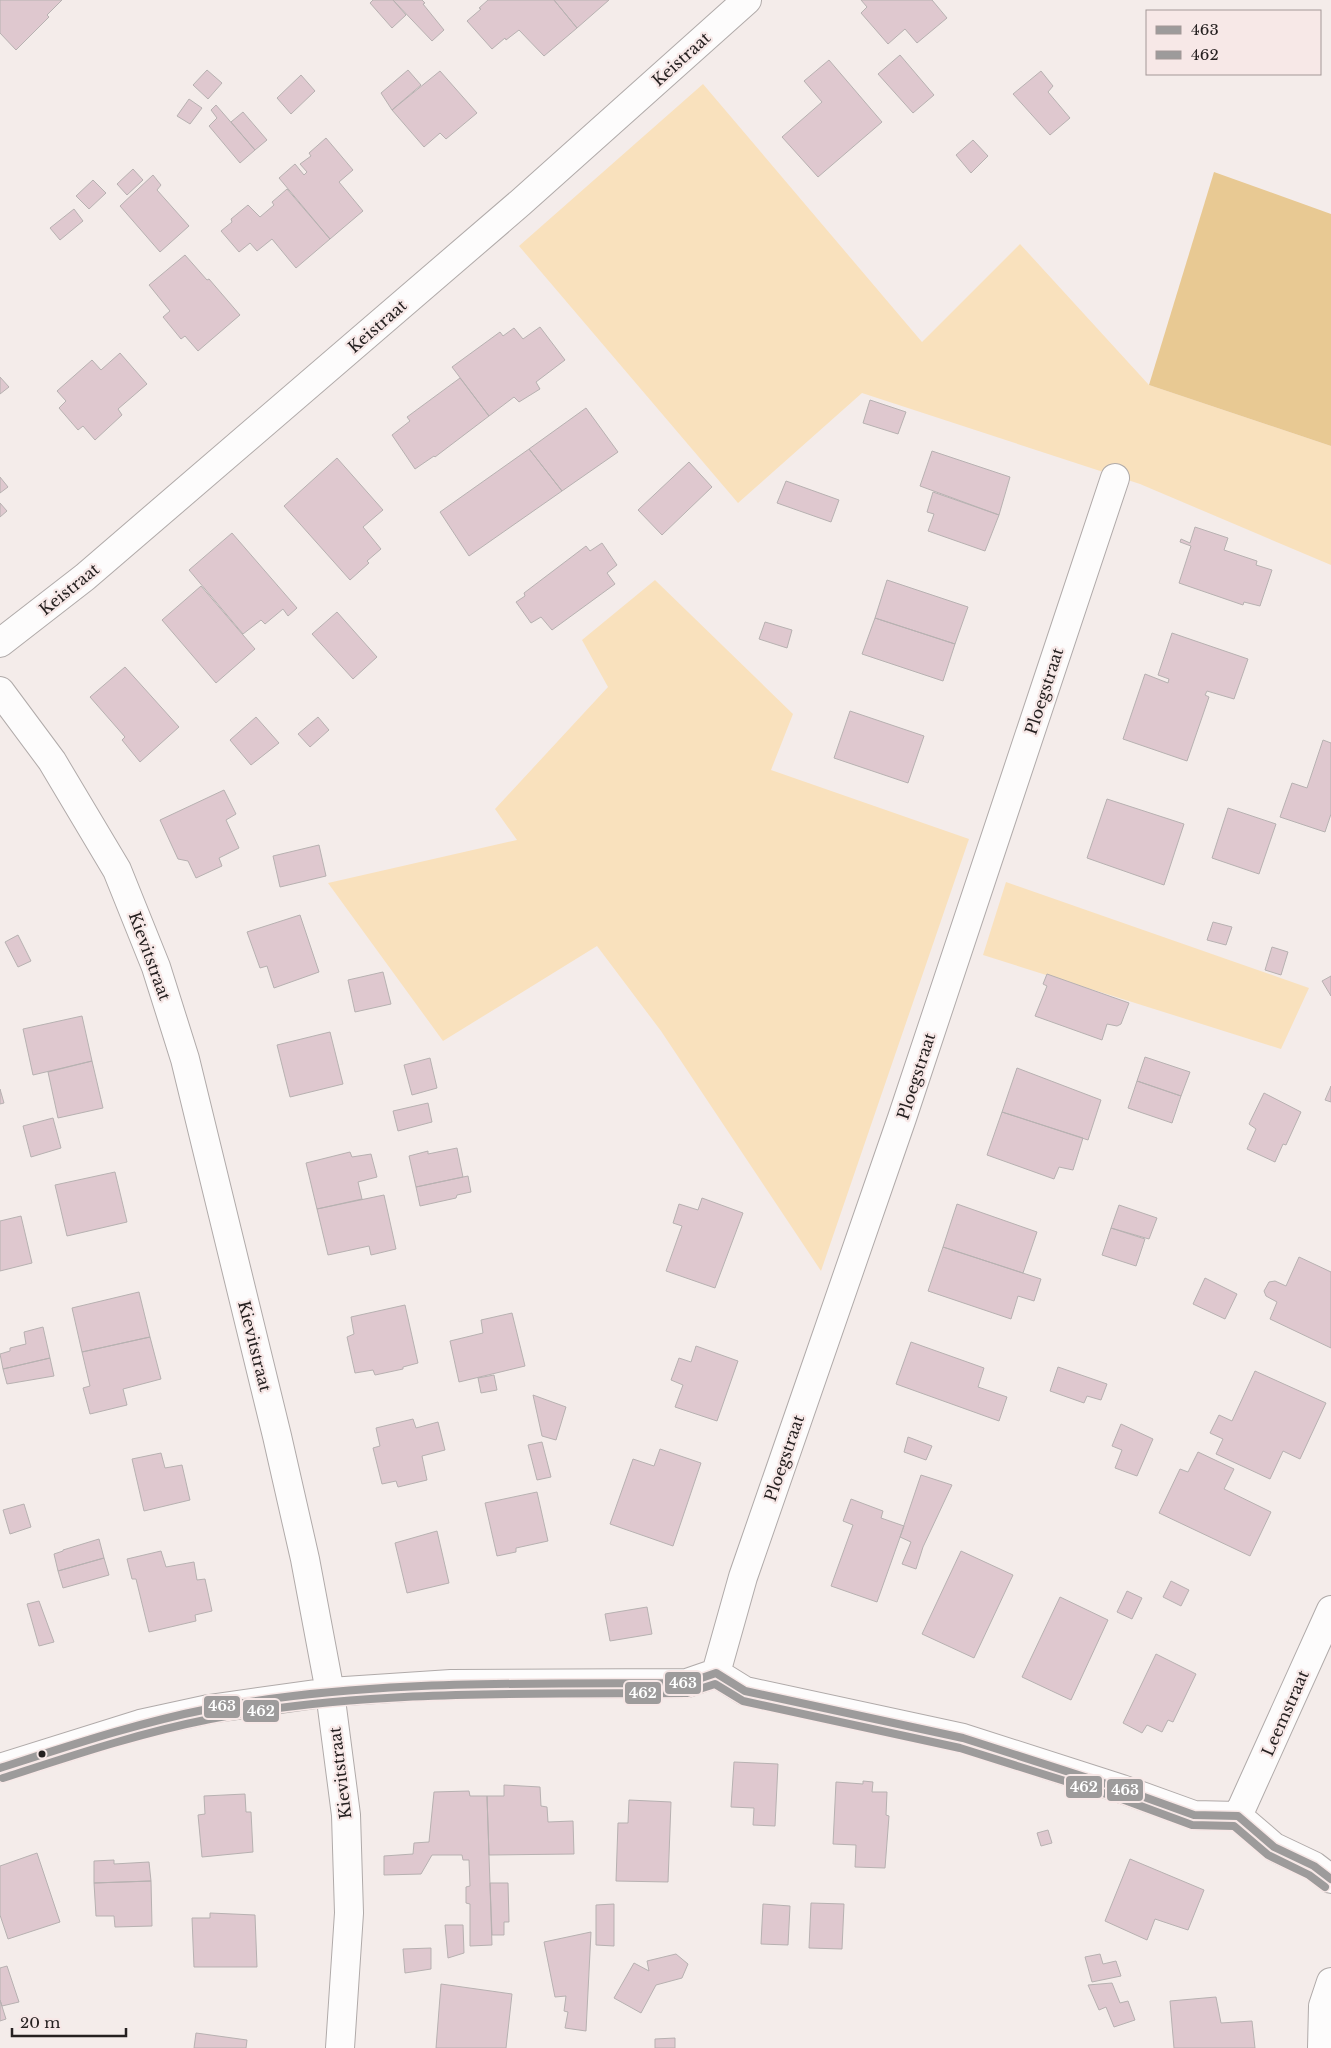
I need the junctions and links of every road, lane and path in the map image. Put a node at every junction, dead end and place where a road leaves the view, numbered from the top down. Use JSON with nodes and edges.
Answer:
{"nodes":[{"id":1,"x":747,"y":0,"type":"edge"},
{"id":2,"x":1115,"y":478,"type":"dead end"},
{"id":3,"x":0,"y":643,"type":"edge"},
{"id":4,"x":0,"y":691,"type":"edge"},
{"id":5,"x":1331,"y":1610,"type":"edge"},
{"id":6,"x":716,"y":1673,"type":"junction"},
{"id":7,"x":330,"y":1692,"type":"junction"},
{"id":8,"x":0,"y":1768,"type":"edge"},
{"id":9,"x":1238,"y":1816,"type":"junction"},
{"id":10,"x":1331,"y":1879,"type":"edge"},
{"id":11,"x":1331,"y":1982,"type":"edge"},
{"id":12,"x":340,"y":2048,"type":"edge"},
{"id":13,"x":1322,"y":2048,"type":"edge"}],
"edges":[{"from":1,"to":3,"type":"street","name":"Keistraat"},
{"from":2,"to":6,"type":"street","name":"Ploegstraat"},
{"from":4,"to":7,"type":"street","name":"Kievitstraat"},
{"from":5,"to":9,"type":"street","name":"Leemstraat"},
{"from":6,"to":7,"type":"street"},
{"from":6,"to":9,"type":"street"},
{"from":7,"to":8,"type":"street"},
{"from":7,"to":12,"type":"street","name":"Kievitstraat"},
{"from":9,"to":10,"type":"street"},
{"from":11,"to":13,"type":"street"}]}
